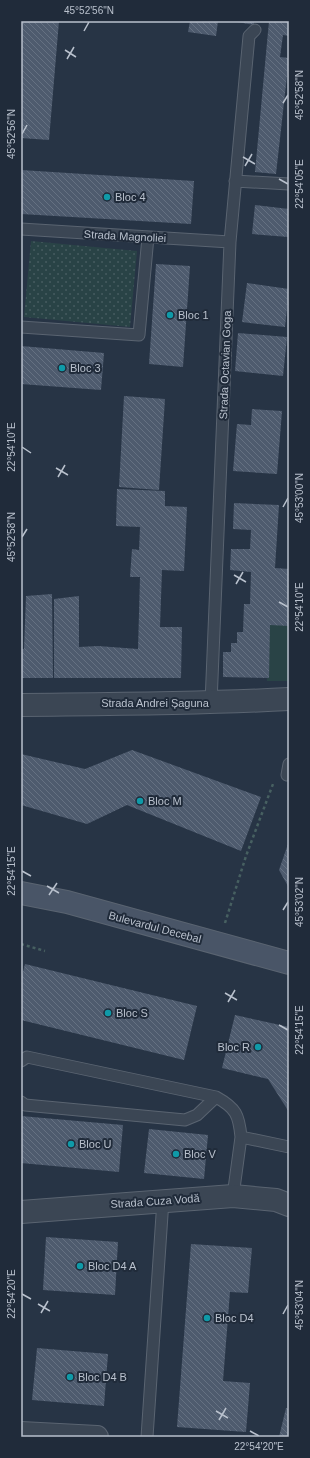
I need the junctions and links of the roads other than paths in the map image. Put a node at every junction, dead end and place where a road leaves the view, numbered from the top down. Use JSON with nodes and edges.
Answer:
{"nodes":[{"id":1,"x":255,"y":30,"type":"dead end"},
{"id":2,"x":235,"y":181,"type":"junction"},
{"id":3,"x":289,"y":184,"type":"edge"},
{"id":4,"x":21,"y":229,"type":"edge"},
{"id":5,"x":148,"y":237,"type":"junction"},
{"id":6,"x":230,"y":242,"type":"junction"},
{"id":7,"x":21,"y":327,"type":"edge"},
{"id":8,"x":289,"y":699,"type":"edge"},
{"id":9,"x":211,"y":703,"type":"junction"},
{"id":10,"x":21,"y":706,"type":"edge"},
{"id":11,"x":21,"y":894,"type":"edge"},
{"id":12,"x":289,"y":963,"type":"edge"},
{"id":13,"x":21,"y":1061,"type":"edge"},
{"id":14,"x":216,"y":1097,"type":"junction"},
{"id":15,"x":21,"y":1102,"type":"edge"},
{"id":16,"x":241,"y":1137,"type":"junction"},
{"id":17,"x":289,"y":1147,"type":"edge"},
{"id":18,"x":233,"y":1196,"type":"junction"},
{"id":19,"x":163,"y":1200,"type":"junction"},
{"id":20,"x":289,"y":1205,"type":"edge"},
{"id":21,"x":21,"y":1212,"type":"edge"},
{"id":22,"x":21,"y":1433,"type":"edge"},
{"id":23,"x":97,"y":1437,"type":"edge"},
{"id":24,"x":147,"y":1437,"type":"edge"}],
"edges":[{"from":1,"to":2,"type":"lane","name":"Strada Octavian Goga"},
{"from":2,"to":3,"type":"lane"},
{"from":2,"to":6,"type":"lane","name":"Strada Octavian Goga"},
{"from":4,"to":5,"type":"lane","name":"Strada Magnoliei"},
{"from":5,"to":6,"type":"lane","name":"Strada Magnoliei"},
{"from":5,"to":7,"type":"lane"},
{"from":6,"to":9,"type":"lane","name":"Strada Octavian Goga"},
{"from":8,"to":9,"type":"street","name":"Strada Andrei Șaguna"},
{"from":9,"to":10,"type":"street","name":"Strada Andrei Șaguna"},
{"from":11,"to":12,"type":"main road","name":"Bulevardul Decebal"},
{"from":13,"to":14,"type":"lane"},
{"from":14,"to":15,"type":"lane"},
{"from":14,"to":16,"type":"lane"},
{"from":16,"to":17,"type":"lane"},
{"from":16,"to":18,"type":"lane"},
{"from":18,"to":19,"type":"street","name":"Strada Cuza Vodă"},
{"from":18,"to":20,"type":"street","name":"Strada Cuza Vodă"},
{"from":19,"to":21,"type":"street","name":"Strada Cuza Vodă"},
{"from":19,"to":24,"type":"lane"},
{"from":22,"to":23,"type":"street"}]}
